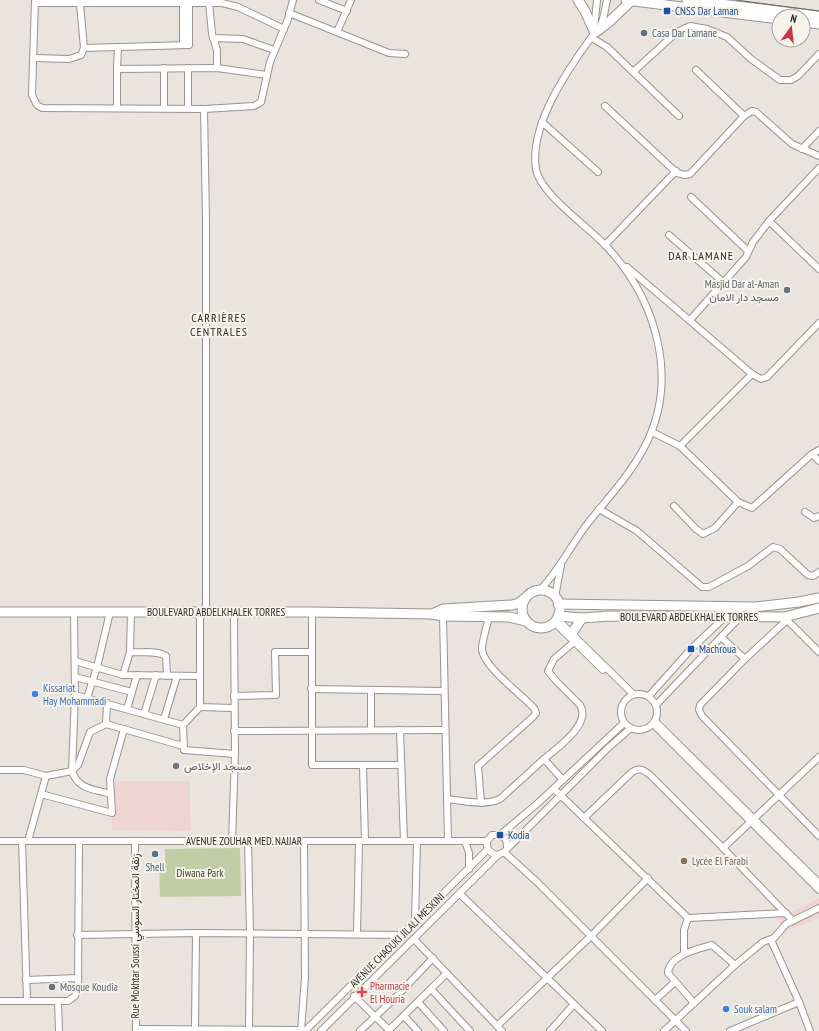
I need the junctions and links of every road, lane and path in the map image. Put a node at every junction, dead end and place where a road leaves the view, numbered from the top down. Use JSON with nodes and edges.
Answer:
{"nodes":[{"id":1,"x":293,"y":0,"type":"edge"},
{"id":2,"x":319,"y":0,"type":"edge"},
{"id":3,"x":351,"y":0,"type":"edge"},
{"id":4,"x":578,"y":0,"type":"edge"},
{"id":5,"x":596,"y":0,"type":"edge"},
{"id":6,"x":606,"y":0,"type":"edge"},
{"id":7,"x":626,"y":0,"type":"edge"},
{"id":8,"x":631,"y":0,"type":"edge"},
{"id":9,"x":687,"y":0,"type":"edge"},
{"id":10,"x":134,"y":1,"type":"edge"},
{"id":11,"x":186,"y":1,"type":"edge"},
{"id":12,"x":35,"y":2,"type":"edge"},
{"id":13,"x":97,"y":2,"type":"edge"},
{"id":14,"x":209,"y":2,"type":"junction"},
{"id":15,"x":80,"y":4,"type":"junction"},
{"id":16,"x":346,"y":11,"type":"junction"},
{"id":17,"x":289,"y":13,"type":"junction"},
{"id":18,"x":819,"y":16,"type":"edge"},
{"id":19,"x":771,"y":18,"type":"edge"},
{"id":20,"x":284,"y":29,"type":"junction"},
{"id":21,"x":337,"y":32,"type":"junction"},
{"id":22,"x":594,"y":34,"type":"junction"},
{"id":23,"x":213,"y":38,"type":"junction"},
{"id":24,"x":118,"y":47,"type":"junction"},
{"id":25,"x":84,"y":48,"type":"junction"},
{"id":26,"x":274,"y":50,"type":"junction"},
{"id":27,"x":405,"y":54,"type":"dead end"},
{"id":28,"x":819,"y":54,"type":"edge"},
{"id":29,"x":34,"y":58,"type":"junction"},
{"id":30,"x":164,"y":68,"type":"junction"},
{"id":31,"x":188,"y":68,"type":"junction"},
{"id":32,"x":217,"y":68,"type":"junction"},
{"id":33,"x":117,"y":69,"type":"junction"},
{"id":34,"x":696,"y":70,"type":"dead end"},
{"id":35,"x":634,"y":72,"type":"junction"},
{"id":36,"x":267,"y":75,"type":"junction"},
{"id":37,"x":605,"y":106,"type":"dead end"},
{"id":38,"x":117,"y":108,"type":"junction"},
{"id":39,"x":164,"y":108,"type":"junction"},
{"id":40,"x":188,"y":108,"type":"junction"},
{"id":41,"x":204,"y":108,"type":"junction"},
{"id":42,"x":679,"y":116,"type":"dead end"},
{"id":43,"x":744,"y":116,"type":"junction"},
{"id":44,"x":542,"y":122,"type":"junction"},
{"id":45,"x":819,"y":131,"type":"edge"},
{"id":46,"x":802,"y":149,"type":"junction"},
{"id":47,"x":819,"y":156,"type":"edge"},
{"id":48,"x":819,"y":168,"type":"edge"},
{"id":49,"x":676,"y":171,"type":"junction"},
{"id":50,"x":598,"y":172,"type":"dead end"},
{"id":51,"x":691,"y":197,"type":"dead end"},
{"id":52,"x":769,"y":221,"type":"junction"},
{"id":53,"x":669,"y":235,"type":"dead end"},
{"id":54,"x":606,"y":245,"type":"junction"},
{"id":55,"x":748,"y":251,"type":"junction"},
{"id":56,"x":618,"y":260,"type":"junction"},
{"id":57,"x":819,"y":269,"type":"edge"},
{"id":58,"x":723,"y":282,"type":"junction"},
{"id":59,"x":690,"y":320,"type":"junction"},
{"id":60,"x":819,"y":323,"type":"edge"},
{"id":61,"x":752,"y":374,"type":"junction"},
{"id":62,"x":652,"y":432,"type":"junction"},
{"id":63,"x":680,"y":446,"type":"junction"},
{"id":64,"x":819,"y":450,"type":"edge"},
{"id":65,"x":812,"y":454,"type":"junction"},
{"id":66,"x":819,"y":461,"type":"edge"},
{"id":67,"x":738,"y":502,"type":"junction"},
{"id":68,"x":674,"y":506,"type":"dead end"},
{"id":69,"x":599,"y":509,"type":"junction"},
{"id":70,"x":806,"y":512,"type":"dead end"},
{"id":71,"x":819,"y":516,"type":"edge"},
{"id":72,"x":562,"y":562,"type":"junction"},
{"id":73,"x":819,"y":572,"type":"edge"},
{"id":74,"x":539,"y":591,"type":"junction"},
{"id":75,"x":528,"y":596,"type":"junction"},
{"id":76,"x":819,"y":598,"type":"edge"},
{"id":77,"x":556,"y":600,"type":"junction"},
{"id":78,"x":733,"y":606,"type":"junction"},
{"id":79,"x":745,"y":607,"type":"junction"},
{"id":80,"x":819,"y":608,"type":"edge"},
{"id":81,"x":0,"y":612,"type":"edge"},
{"id":82,"x":74,"y":612,"type":"junction"},
{"id":83,"x":110,"y":612,"type":"junction"},
{"id":84,"x":131,"y":612,"type":"junction"},
{"id":85,"x":312,"y":612,"type":"junction"},
{"id":86,"x":203,"y":613,"type":"junction"},
{"id":87,"x":234,"y":613,"type":"junction"},
{"id":88,"x":432,"y":614,"type":"junction"},
{"id":89,"x":443,"y":616,"type":"junction"},
{"id":90,"x":489,"y":616,"type":"junction"},
{"id":91,"x":725,"y":617,"type":"junction"},
{"id":92,"x":582,"y":618,"type":"junction"},
{"id":93,"x":740,"y":618,"type":"junction"},
{"id":94,"x":786,"y":618,"type":"junction"},
{"id":95,"x":556,"y":619,"type":"junction"},
{"id":96,"x":526,"y":621,"type":"junction"},
{"id":97,"x":573,"y":637,"type":"junction"},
{"id":98,"x":721,"y":637,"type":"junction"},
{"id":99,"x":130,"y":652,"type":"junction"},
{"id":100,"x":311,"y":652,"type":"junction"},
{"id":101,"x":819,"y":652,"type":"edge"},
{"id":102,"x":744,"y":659,"type":"junction"},
{"id":103,"x":75,"y":661,"type":"junction"},
{"id":104,"x":97,"y":667,"type":"junction"},
{"id":105,"x":123,"y":675,"type":"junction"},
{"id":106,"x":137,"y":675,"type":"junction"},
{"id":107,"x":156,"y":675,"type":"junction"},
{"id":108,"x":167,"y":676,"type":"junction"},
{"id":109,"x":177,"y":676,"type":"junction"},
{"id":110,"x":200,"y":676,"type":"junction"},
{"id":111,"x":75,"y":677,"type":"junction"},
{"id":112,"x":92,"y":682,"type":"junction"},
{"id":113,"x":311,"y":689,"type":"junction"},
{"id":114,"x":371,"y":690,"type":"junction"},
{"id":115,"x":444,"y":691,"type":"junction"},
{"id":116,"x":132,"y":692,"type":"junction"},
{"id":117,"x":75,"y":695,"type":"junction"},
{"id":118,"x":631,"y":695,"type":"junction"},
{"id":119,"x":234,"y":696,"type":"junction"},
{"id":120,"x":649,"y":696,"type":"junction"},
{"id":121,"x":87,"y":698,"type":"junction"},
{"id":122,"x":107,"y":703,"type":"junction"},
{"id":123,"x":656,"y":705,"type":"junction"},
{"id":124,"x":200,"y":707,"type":"junction"},
{"id":125,"x":233,"y":708,"type":"junction"},
{"id":126,"x":127,"y":709,"type":"junction"},
{"id":127,"x":144,"y":714,"type":"junction"},
{"id":128,"x":164,"y":719,"type":"junction"},
{"id":129,"x":624,"y":723,"type":"junction"},
{"id":130,"x":654,"y":723,"type":"junction"},
{"id":131,"x":106,"y":724,"type":"junction"},
{"id":132,"x":183,"y":725,"type":"junction"},
{"id":133,"x":631,"y":728,"type":"junction"},
{"id":134,"x":124,"y":729,"type":"junction"},
{"id":135,"x":311,"y":730,"type":"junction"},
{"id":136,"x":371,"y":730,"type":"junction"},
{"id":137,"x":400,"y":730,"type":"junction"},
{"id":138,"x":445,"y":730,"type":"junction"},
{"id":139,"x":234,"y":731,"type":"junction"},
{"id":140,"x":184,"y":746,"type":"junction"},
{"id":141,"x":235,"y":754,"type":"junction"},
{"id":142,"x":819,"y":757,"type":"edge"},
{"id":143,"x":544,"y":759,"type":"junction"},
{"id":144,"x":363,"y":765,"type":"junction"},
{"id":145,"x":402,"y":765,"type":"junction"},
{"id":146,"x":0,"y":770,"type":"edge"},
{"id":147,"x":72,"y":771,"type":"junction"},
{"id":148,"x":46,"y":776,"type":"junction"},
{"id":149,"x":563,"y":780,"type":"junction"},
{"id":150,"x":554,"y":789,"type":"junction"},
{"id":151,"x":41,"y":794,"type":"junction"},
{"id":152,"x":111,"y":794,"type":"junction"},
{"id":153,"x":560,"y":796,"type":"junction"},
{"id":154,"x":779,"y":796,"type":"junction"},
{"id":155,"x":447,"y":799,"type":"junction"},
{"id":156,"x":481,"y":802,"type":"junction"},
{"id":157,"x":584,"y":818,"type":"junction"},
{"id":158,"x":753,"y":820,"type":"junction"},
{"id":159,"x":500,"y":835,"type":"junction"},
{"id":160,"x":819,"y":836,"type":"edge"},
{"id":161,"x":0,"y":841,"type":"edge"},
{"id":162,"x":25,"y":841,"type":"junction"},
{"id":163,"x":80,"y":841,"type":"junction"},
{"id":164,"x":135,"y":841,"type":"junction"},
{"id":165,"x":232,"y":841,"type":"junction"},
{"id":166,"x":248,"y":841,"type":"junction"},
{"id":167,"x":304,"y":841,"type":"junction"},
{"id":168,"x":362,"y":841,"type":"junction"},
{"id":169,"x":404,"y":841,"type":"junction"},
{"id":170,"x":417,"y":841,"type":"junction"},
{"id":171,"x":448,"y":841,"type":"junction"},
{"id":172,"x":465,"y":841,"type":"junction"},
{"id":173,"x":487,"y":841,"type":"junction"},
{"id":174,"x":723,"y":848,"type":"junction"},
{"id":175,"x":488,"y":849,"type":"junction"},
{"id":176,"x":503,"y":851,"type":"junction"},
{"id":177,"x":469,"y":869,"type":"junction"},
{"id":178,"x":648,"y":878,"type":"junction"},
{"id":179,"x":819,"y":883,"type":"edge"},
{"id":180,"x":819,"y":890,"type":"edge"},
{"id":181,"x":460,"y":894,"type":"junction"},
{"id":182,"x":819,"y":908,"type":"edge"},
{"id":183,"x":786,"y":913,"type":"junction"},
{"id":184,"x":688,"y":918,"type":"junction"},
{"id":185,"x":793,"y":921,"type":"junction"},
{"id":186,"x":415,"y":922,"type":"junction"},
{"id":187,"x":135,"y":933,"type":"junction"},
{"id":188,"x":196,"y":933,"type":"junction"},
{"id":189,"x":250,"y":933,"type":"junction"},
{"id":190,"x":304,"y":934,"type":"junction"},
{"id":191,"x":357,"y":934,"type":"junction"},
{"id":192,"x":77,"y":935,"type":"junction"},
{"id":193,"x":403,"y":935,"type":"junction"},
{"id":194,"x":591,"y":936,"type":"junction"},
{"id":195,"x":414,"y":939,"type":"junction"},
{"id":196,"x":771,"y":940,"type":"junction"},
{"id":197,"x":684,"y":954,"type":"junction"},
{"id":198,"x":433,"y":958,"type":"junction"},
{"id":199,"x":735,"y":965,"type":"junction"},
{"id":200,"x":447,"y":972,"type":"junction"},
{"id":201,"x":78,"y":978,"type":"junction"},
{"id":202,"x":548,"y":978,"type":"junction"},
{"id":203,"x":26,"y":980,"type":"junction"},
{"id":204,"x":675,"y":982,"type":"junction"},
{"id":205,"x":431,"y":989,"type":"junction"},
{"id":206,"x":354,"y":996,"type":"junction"},
{"id":207,"x":655,"y":1000,"type":"junction"},
{"id":208,"x":0,"y":1001,"type":"edge"},
{"id":209,"x":27,"y":1001,"type":"junction"},
{"id":210,"x":58,"y":1002,"type":"junction"},
{"id":211,"x":418,"y":1002,"type":"junction"},
{"id":212,"x":799,"y":1002,"type":"junction"},
{"id":213,"x":694,"y":1003,"type":"junction"},
{"id":214,"x":574,"y":1004,"type":"junction"},
{"id":215,"x":404,"y":1016,"type":"junction"},
{"id":216,"x":375,"y":1017,"type":"junction"},
{"id":217,"x":675,"y":1021,"type":"junction"},
{"id":218,"x":498,"y":1026,"type":"junction"},
{"id":219,"x":192,"y":1029,"type":"edge"},
{"id":220,"x":248,"y":1029,"type":"junction"},
{"id":221,"x":136,"y":1030,"type":"edge"},
{"id":222,"x":323,"y":1030,"type":"edge"},
{"id":223,"x":734,"y":1030,"type":"edge"},
{"id":224,"x":59,"y":1031,"type":"edge"},
{"id":225,"x":302,"y":1031,"type":"edge"},
{"id":226,"x":360,"y":1031,"type":"edge"},
{"id":227,"x":390,"y":1031,"type":"edge"},
{"id":228,"x":418,"y":1031,"type":"edge"},
{"id":229,"x":444,"y":1031,"type":"edge"},
{"id":230,"x":470,"y":1031,"type":"edge"},
{"id":231,"x":502,"y":1031,"type":"edge"},
{"id":232,"x":550,"y":1031,"type":"edge"},
{"id":233,"x":602,"y":1031,"type":"edge"},
{"id":234,"x":664,"y":1031,"type":"edge"},
{"id":235,"x":686,"y":1031,"type":"edge"},
{"id":236,"x":810,"y":1031,"type":"edge"}],
"edges":[{"from":1,"to":17,"type":"street"},
{"from":2,"to":16,"type":"street"},
{"from":3,"to":16,"type":"street"},
{"from":4,"to":22,"type":"street"},
{"from":5,"to":22,"type":"street"},
{"from":6,"to":22,"type":"street"},
{"from":7,"to":8,"type":"street"},
{"from":8,"to":19,"type":"street"},
{"from":8,"to":22,"type":"street"},
{"from":9,"to":18,"type":"street"},
{"from":10,"to":11,"type":"street"},
{"from":10,"to":13,"type":"street"},
{"from":11,"to":14,"type":"street"},
{"from":11,"to":24,"type":"street"},
{"from":12,"to":15,"type":"street"},
{"from":12,"to":29,"type":"street"},
{"from":13,"to":15,"type":"street"},
{"from":14,"to":20,"type":"street"},
{"from":14,"to":23,"type":"street"},
{"from":15,"to":25,"type":"street"},
{"from":16,"to":21,"type":"street"},
{"from":17,"to":20,"type":"street"},
{"from":17,"to":21,"type":"street"},
{"from":20,"to":26,"type":"street"},
{"from":21,"to":27,"type":"street"},
{"from":22,"to":35,"type":"street"},
{"from":22,"to":44,"type":"street"},
{"from":23,"to":26,"type":"street"},
{"from":23,"to":32,"type":"street"},
{"from":24,"to":25,"type":"street"},
{"from":24,"to":33,"type":"street"},
{"from":25,"to":29,"type":"street"},
{"from":26,"to":36,"type":"street"},
{"from":28,"to":35,"type":"street"},
{"from":29,"to":38,"type":"street"},
{"from":30,"to":31,"type":"street"},
{"from":30,"to":33,"type":"street"},
{"from":30,"to":39,"type":"street"},
{"from":31,"to":32,"type":"street"},
{"from":31,"to":40,"type":"street"},
{"from":32,"to":36,"type":"street"},
{"from":33,"to":38,"type":"street"},
{"from":34,"to":43,"type":"street"},
{"from":35,"to":42,"type":"street"},
{"from":36,"to":41,"type":"street"},
{"from":37,"to":49,"type":"street"},
{"from":38,"to":39,"type":"street"},
{"from":39,"to":40,"type":"street"},
{"from":40,"to":41,"type":"street"},
{"from":41,"to":86,"type":"street"},
{"from":43,"to":46,"type":"street"},
{"from":43,"to":49,"type":"street"},
{"from":44,"to":50,"type":"street"},
{"from":44,"to":54,"type":"street"},
{"from":45,"to":46,"type":"street"},
{"from":46,"to":47,"type":"street"},
{"from":48,"to":52,"type":"street"},
{"from":49,"to":54,"type":"street"},
{"from":51,"to":55,"type":"street"},
{"from":52,"to":55,"type":"street"},
{"from":52,"to":57,"type":"street"},
{"from":53,"to":58,"type":"street"},
{"from":54,"to":56,"type":"street"},
{"from":55,"to":58,"type":"street"},
{"from":56,"to":59,"type":"street"},
{"from":56,"to":62,"type":"street"},
{"from":58,"to":59,"type":"street"},
{"from":59,"to":61,"type":"street"},
{"from":60,"to":61,"type":"street"},
{"from":61,"to":63,"type":"street"},
{"from":62,"to":63,"type":"street"},
{"from":62,"to":69,"type":"street"},
{"from":63,"to":67,"type":"street"},
{"from":64,"to":65,"type":"street"},
{"from":65,"to":66,"type":"street"},
{"from":65,"to":67,"type":"street"},
{"from":67,"to":68,"type":"street"},
{"from":69,"to":72,"type":"street"},
{"from":69,"to":73,"type":"street"},
{"from":70,"to":71,"type":"street"},
{"from":72,"to":74,"type":"street"},
{"from":72,"to":77,"type":"street"},
{"from":74,"to":75,"type":"street","name":"BOULEVARD ABDELKHALEK TORRES"},
{"from":74,"to":77,"type":"street","name":"BOULEVARD ABDELKHALEK TORRES"},
{"from":75,"to":88,"type":"street","name":"BOULEVARD ABDELKHALEK TORRES"},
{"from":75,"to":96,"type":"street"},
{"from":76,"to":79,"type":"street","name":"BOULEVARD ABDELKHALEK TORRES"},
{"from":77,"to":78,"type":"street","name":"BOULEVARD ABDELKHALEK TORRES"},
{"from":77,"to":95,"type":"street"},
{"from":78,"to":79,"type":"street","name":"BOULEVARD ABDELKHALEK TORRES"},
{"from":78,"to":91,"type":"street"},
{"from":79,"to":93,"type":"street"},
{"from":80,"to":94,"type":"street","name":"BOULEVARD ABDELKHALEK TORRES"},
{"from":81,"to":82,"type":"street","name":"BOULEVARD ABDELKHALEK TORRES"},
{"from":82,"to":83,"type":"street","name":"BOULEVARD ABDELKHALEK TORRES"},
{"from":82,"to":103,"type":"street"},
{"from":83,"to":84,"type":"street","name":"BOULEVARD ABDELKHALEK TORRES"},
{"from":83,"to":104,"type":"street"},
{"from":84,"to":86,"type":"street","name":"BOULEVARD ABDELKHALEK TORRES"},
{"from":84,"to":99,"type":"street"},
{"from":85,"to":87,"type":"street","name":"BOULEVARD ABDELKHALEK TORRES"},
{"from":85,"to":88,"type":"street","name":"BOULEVARD ABDELKHALEK TORRES"},
{"from":85,"to":100,"type":"street"},
{"from":86,"to":87,"type":"street","name":"BOULEVARD ABDELKHALEK TORRES"},
{"from":86,"to":110,"type":"street"},
{"from":87,"to":119,"type":"street"},
{"from":88,"to":89,"type":"street","name":"BOULEVARD ABDELKHALEK TORRES"},
{"from":89,"to":90,"type":"street","name":"BOULEVARD ABDELKHALEK TORRES"},
{"from":89,"to":115,"type":"street"},
{"from":90,"to":96,"type":"street","name":"BOULEVARD ABDELKHALEK TORRES"},
{"from":90,"to":156,"type":"street"},
{"from":91,"to":92,"type":"street","name":"BOULEVARD ABDELKHALEK TORRES"},
{"from":91,"to":93,"type":"street","name":"BOULEVARD ABDELKHALEK TORRES"},
{"from":91,"to":120,"type":"street"},
{"from":92,"to":95,"type":"street","name":"BOULEVARD ABDELKHALEK TORRES"},
{"from":92,"to":97,"type":"street"},
{"from":93,"to":94,"type":"street","name":"BOULEVARD ABDELKHALEK TORRES"},
{"from":93,"to":98,"type":"street"},
{"from":94,"to":101,"type":"street"},
{"from":94,"to":102,"type":"street"},
{"from":95,"to":96,"type":"street","name":"BOULEVARD ABDELKHALEK TORRES"},
{"from":95,"to":97,"type":"street"},
{"from":95,"to":97,"type":"street"},
{"from":97,"to":118,"type":"street"},
{"from":97,"to":118,"type":"street"},
{"from":97,"to":143,"type":"street"},
{"from":98,"to":102,"type":"street"},
{"from":98,"to":123,"type":"street"},
{"from":99,"to":105,"type":"street"},
{"from":99,"to":108,"type":"street"},
{"from":100,"to":113,"type":"street"},
{"from":100,"to":119,"type":"street"},
{"from":102,"to":154,"type":"street"},
{"from":103,"to":104,"type":"street"},
{"from":103,"to":111,"type":"street"},
{"from":104,"to":105,"type":"street"},
{"from":104,"to":112,"type":"street"},
{"from":105,"to":106,"type":"street"},
{"from":106,"to":107,"type":"street"},
{"from":106,"to":116,"type":"street"},
{"from":107,"to":108,"type":"street"},
{"from":107,"to":127,"type":"street"},
{"from":108,"to":109,"type":"street"},
{"from":109,"to":110,"type":"street"},
{"from":109,"to":128,"type":"street"},
{"from":110,"to":124,"type":"street"},
{"from":111,"to":112,"type":"street"},
{"from":111,"to":117,"type":"street"},
{"from":112,"to":116,"type":"street"},
{"from":112,"to":121,"type":"street"},
{"from":113,"to":114,"type":"street"},
{"from":113,"to":135,"type":"street"},
{"from":114,"to":115,"type":"street"},
{"from":114,"to":136,"type":"street"},
{"from":115,"to":138,"type":"street"},
{"from":116,"to":126,"type":"street"},
{"from":117,"to":121,"type":"street"},
{"from":117,"to":147,"type":"street"},
{"from":118,"to":120,"type":"street"},
{"from":118,"to":129,"type":"street"},
{"from":119,"to":125,"type":"street"},
{"from":120,"to":123,"type":"street"},
{"from":121,"to":122,"type":"street"},
{"from":122,"to":126,"type":"street"},
{"from":122,"to":131,"type":"street"},
{"from":123,"to":130,"type":"street"},
{"from":124,"to":125,"type":"street"},
{"from":124,"to":132,"type":"street"},
{"from":125,"to":139,"type":"street"},
{"from":126,"to":127,"type":"street"},
{"from":127,"to":128,"type":"street"},
{"from":128,"to":132,"type":"street"},
{"from":129,"to":133,"type":"street"},
{"from":129,"to":149,"type":"street"},
{"from":130,"to":133,"type":"street"},
{"from":130,"to":158,"type":"street"},
{"from":131,"to":134,"type":"street"},
{"from":131,"to":147,"type":"street"},
{"from":132,"to":140,"type":"street"},
{"from":133,"to":153,"type":"street","name":"AVENUE CHAOUKI JILALI MESKINI"},
{"from":134,"to":140,"type":"street"},
{"from":134,"to":152,"type":"street"},
{"from":135,"to":136,"type":"street"},
{"from":135,"to":139,"type":"street"},
{"from":135,"to":144,"type":"street"},
{"from":136,"to":137,"type":"street"},
{"from":137,"to":138,"type":"street"},
{"from":137,"to":145,"type":"street"},
{"from":138,"to":155,"type":"street"},
{"from":139,"to":141,"type":"street"},
{"from":140,"to":141,"type":"street"},
{"from":141,"to":165,"type":"street"},
{"from":142,"to":154,"type":"street"},
{"from":143,"to":149,"type":"street"},
{"from":143,"to":156,"type":"street"},
{"from":144,"to":145,"type":"street"},
{"from":144,"to":168,"type":"street"},
{"from":145,"to":169,"type":"street"},
{"from":146,"to":148,"type":"street"},
{"from":147,"to":148,"type":"street"},
{"from":147,"to":152,"type":"street"},
{"from":148,"to":151,"type":"street"},
{"from":149,"to":150,"type":"street"},
{"from":150,"to":153,"type":"street"},
{"from":150,"to":159,"type":"street"},
{"from":151,"to":152,"type":"street"},
{"from":151,"to":162,"type":"street"},
{"from":153,"to":157,"type":"street"},
{"from":153,"to":176,"type":"street","name":"AVENUE CHAOUKI JILALI MESKINI"},
{"from":154,"to":158,"type":"street"},
{"from":154,"to":160,"type":"street"},
{"from":155,"to":156,"type":"street"},
{"from":155,"to":171,"type":"street"},
{"from":157,"to":174,"type":"street"},
{"from":157,"to":178,"type":"street"},
{"from":158,"to":174,"type":"street"},
{"from":158,"to":179,"type":"street"},
{"from":158,"to":180,"type":"street"},
{"from":159,"to":173,"type":"street"},
{"from":159,"to":176,"type":"street"},
{"from":161,"to":162,"type":"street","name":"AVENUE ZOUHAR MED. NAJJAR"},
{"from":162,"to":163,"type":"street","name":"AVENUE ZOUHAR MED. NAJJAR"},
{"from":162,"to":203,"type":"street"},
{"from":163,"to":164,"type":"street","name":"AVENUE ZOUHAR MED. NAJJAR"},
{"from":163,"to":192,"type":"street"},
{"from":164,"to":165,"type":"street","name":"AVENUE ZOUHAR MED. NAJJAR"},
{"from":164,"to":187,"type":"street","name":"Rue Mokhtar Soussi زنقة المختار السوسي"},
{"from":165,"to":166,"type":"street","name":"AVENUE ZOUHAR MED. NAJJAR"},
{"from":166,"to":167,"type":"street","name":"AVENUE ZOUHAR MED. NAJJAR"},
{"from":166,"to":189,"type":"street"},
{"from":167,"to":168,"type":"street","name":"AVENUE ZOUHAR MED. NAJJAR"},
{"from":167,"to":190,"type":"street"},
{"from":168,"to":169,"type":"street","name":"AVENUE ZOUHAR MED. NAJJAR"},
{"from":168,"to":191,"type":"street"},
{"from":169,"to":170,"type":"street","name":"AVENUE ZOUHAR MED. NAJJAR"},
{"from":170,"to":171,"type":"street","name":"AVENUE ZOUHAR MED. NAJJAR"},
{"from":170,"to":186,"type":"street"},
{"from":171,"to":172,"type":"street","name":"AVENUE ZOUHAR MED. NAJJAR"},
{"from":172,"to":173,"type":"street","name":"AVENUE ZOUHAR MED. NAJJAR"},
{"from":172,"to":177,"type":"street"},
{"from":173,"to":175,"type":"street"},
{"from":174,"to":183,"type":"street"},
{"from":175,"to":176,"type":"street"},
{"from":175,"to":177,"type":"street","name":"AVENUE CHAOUKI JILALI MESKINI"},
{"from":176,"to":181,"type":"street","name":"AVENUE CHAOUKI JILALI MESKINI"},
{"from":176,"to":194,"type":"street"},
{"from":177,"to":186,"type":"street","name":"AVENUE CHAOUKI JILALI MESKINI"},
{"from":178,"to":184,"type":"street"},
{"from":178,"to":194,"type":"street"},
{"from":181,"to":195,"type":"street","name":"AVENUE CHAOUKI JILALI MESKINI"},
{"from":181,"to":202,"type":"street"},
{"from":182,"to":185,"type":"street"},
{"from":183,"to":184,"type":"street"},
{"from":183,"to":185,"type":"street"},
{"from":184,"to":197,"type":"street"},
{"from":185,"to":196,"type":"street"},
{"from":186,"to":193,"type":"street","name":"AVENUE CHAOUKI JILALI MESKINI"},
{"from":187,"to":188,"type":"street"},
{"from":187,"to":192,"type":"street"},
{"from":187,"to":221,"type":"street","name":"Rue Mokhtar Soussi زنقة المختار السوسي"},
{"from":188,"to":189,"type":"street"},
{"from":188,"to":219,"type":"street"},
{"from":189,"to":190,"type":"street"},
{"from":189,"to":220,"type":"street"},
{"from":190,"to":191,"type":"street"},
{"from":190,"to":225,"type":"street"},
{"from":191,"to":193,"type":"street"},
{"from":192,"to":201,"type":"street"},
{"from":193,"to":225,"type":"street","name":"AVENUE CHAOUKI JILALI MESKINI"},
{"from":194,"to":202,"type":"street"},
{"from":194,"to":207,"type":"street"},
{"from":195,"to":198,"type":"street"},
{"from":195,"to":206,"type":"street","name":"AVENUE CHAOUKI JILALI MESKINI"},
{"from":196,"to":199,"type":"street"},
{"from":196,"to":212,"type":"street"},
{"from":197,"to":199,"type":"street"},
{"from":197,"to":204,"type":"street"},
{"from":198,"to":200,"type":"street"},
{"from":198,"to":216,"type":"street"},
{"from":199,"to":213,"type":"street"},
{"from":200,"to":205,"type":"street"},
{"from":200,"to":218,"type":"street"},
{"from":201,"to":203,"type":"street"},
{"from":201,"to":210,"type":"street"},
{"from":202,"to":214,"type":"street"},
{"from":202,"to":218,"type":"street"},
{"from":203,"to":209,"type":"street"},
{"from":204,"to":207,"type":"street"},
{"from":204,"to":213,"type":"street"},
{"from":205,"to":211,"type":"street"},
{"from":205,"to":230,"type":"street"},
{"from":206,"to":216,"type":"street"},
{"from":206,"to":222,"type":"street","name":"AVENUE CHAOUKI JILALI MESKINI"},
{"from":207,"to":217,"type":"street"},
{"from":208,"to":209,"type":"street"},
{"from":209,"to":210,"type":"street"},
{"from":210,"to":224,"type":"street"},
{"from":211,"to":215,"type":"street"},
{"from":211,"to":229,"type":"street"},
{"from":212,"to":223,"type":"street"},
{"from":212,"to":236,"type":"street"},
{"from":213,"to":217,"type":"street"},
{"from":214,"to":232,"type":"street"},
{"from":214,"to":233,"type":"street"},
{"from":215,"to":227,"type":"street"},
{"from":215,"to":228,"type":"street"},
{"from":216,"to":226,"type":"street"},
{"from":216,"to":227,"type":"street"},
{"from":217,"to":234,"type":"street"},
{"from":217,"to":235,"type":"street"},
{"from":218,"to":231,"type":"street"},
{"from":219,"to":220,"type":"street"},
{"from":219,"to":221,"type":"street"},
{"from":220,"to":225,"type":"street"}]}
